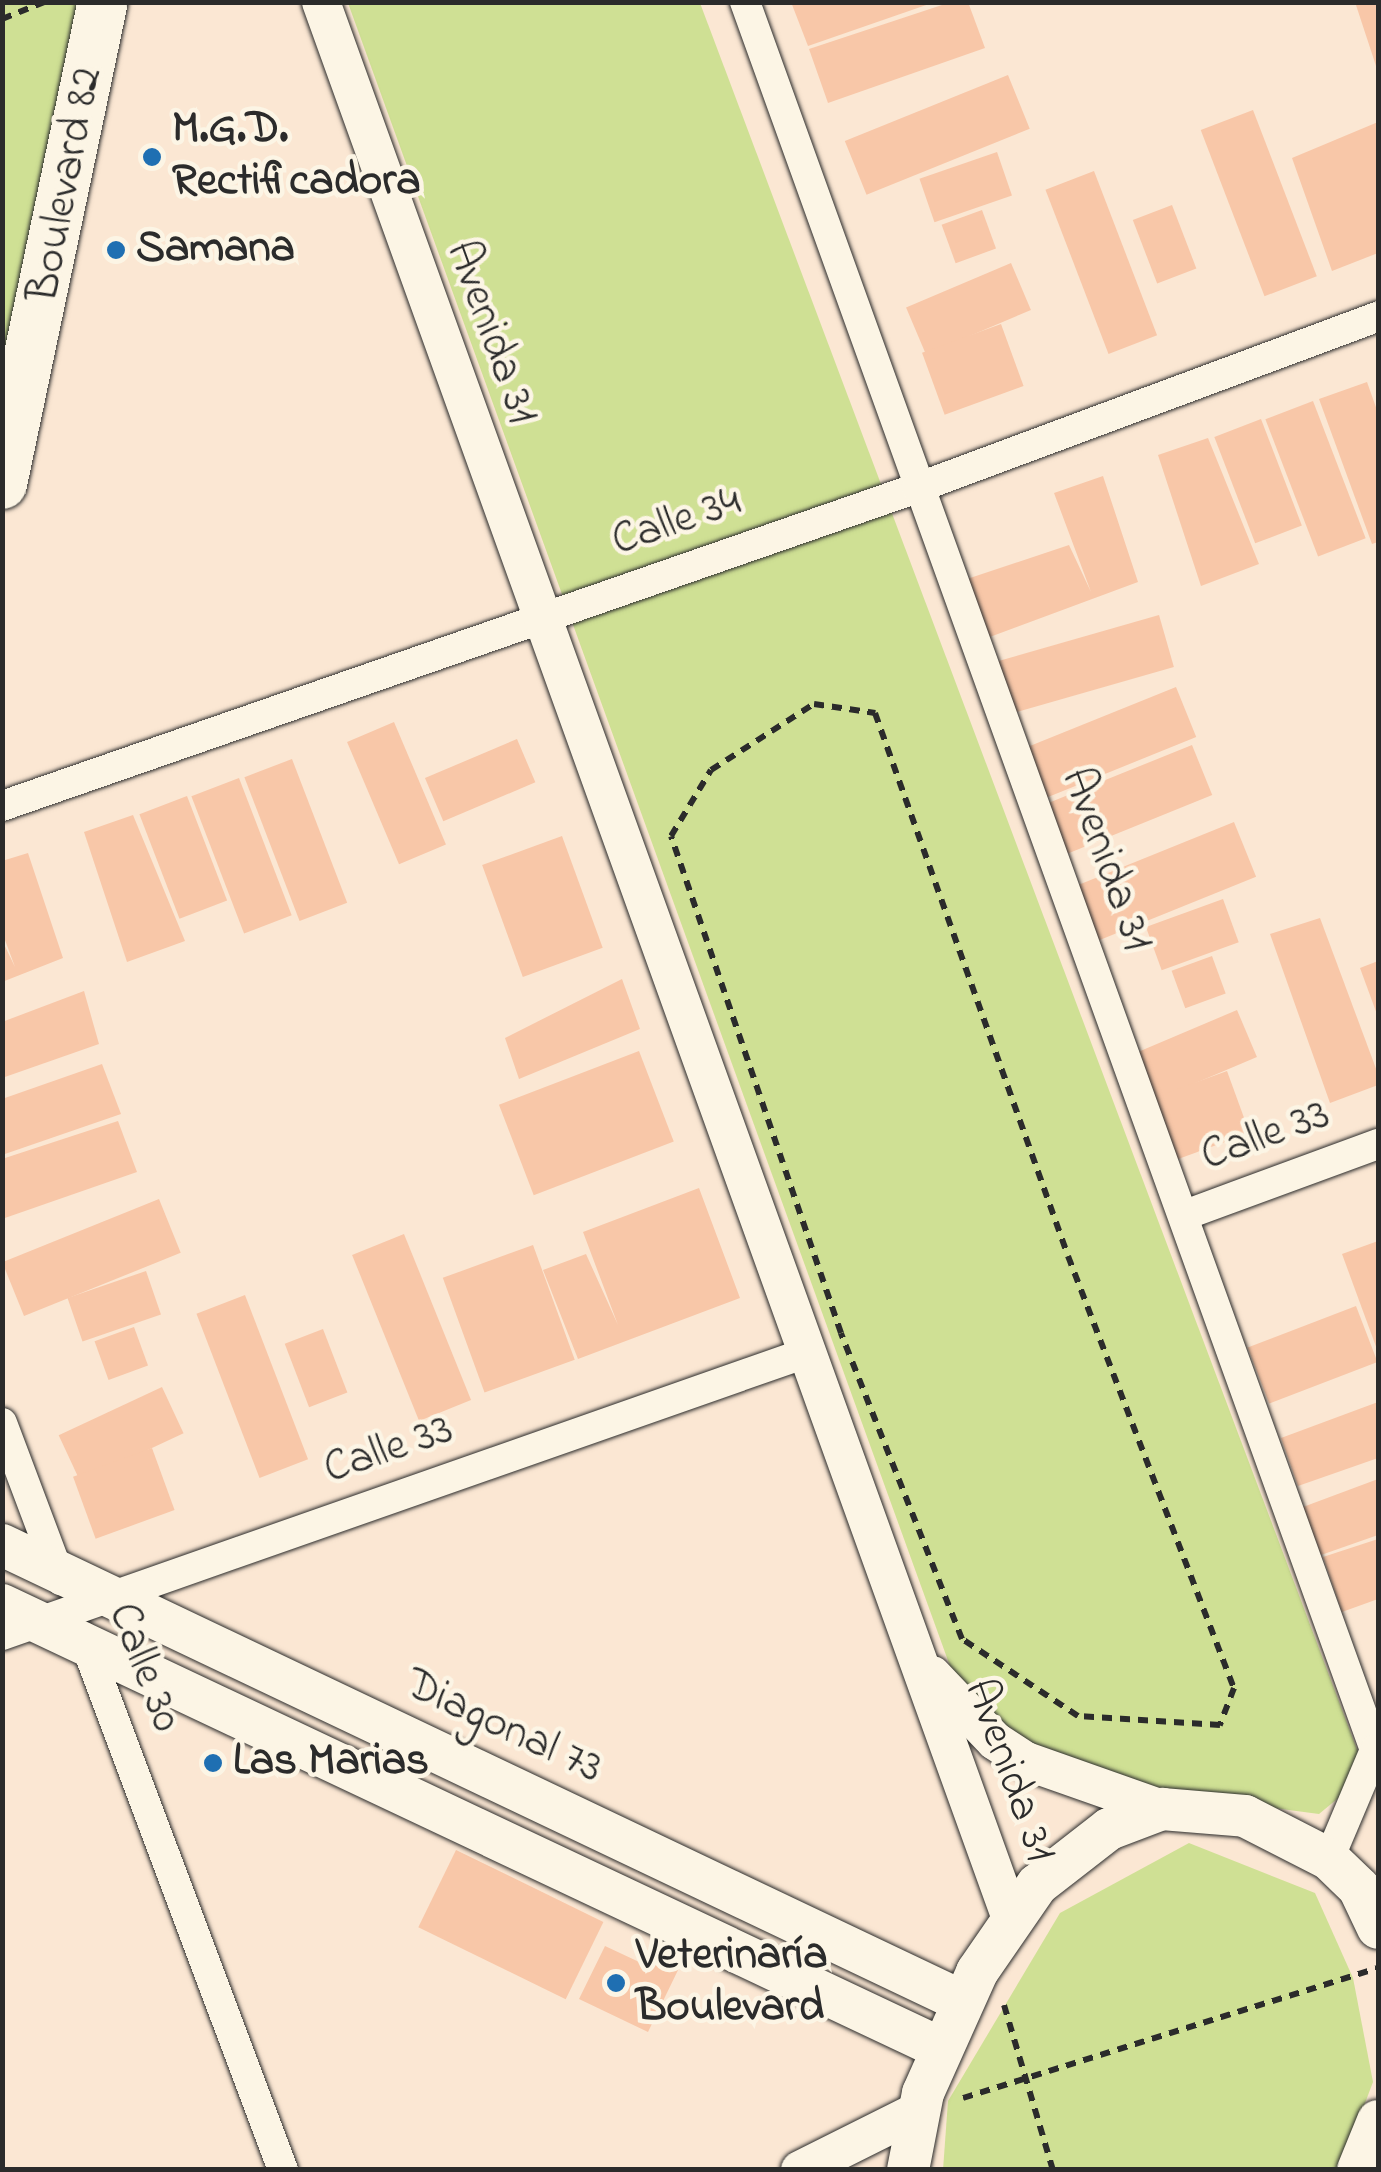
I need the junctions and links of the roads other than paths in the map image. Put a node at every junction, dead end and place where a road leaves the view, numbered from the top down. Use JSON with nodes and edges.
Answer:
{"nodes":[{"id":1,"x":103,"y":2,"type":"edge"},
{"id":2,"x":321,"y":2,"type":"edge"},
{"id":3,"x":745,"y":2,"type":"edge"},
{"id":4,"x":1378,"y":317,"type":"edge"},
{"id":5,"x":2,"y":484,"type":"edge"},
{"id":6,"x":918,"y":488,"type":"junction"},
{"id":7,"x":541,"y":618,"type":"junction"},
{"id":8,"x":2,"y":806,"type":"edge"},
{"id":9,"x":1378,"y":1144,"type":"edge"},
{"id":10,"x":1185,"y":1214,"type":"junction"},
{"id":11,"x":806,"y":1353,"type":"junction"},
{"id":12,"x":2,"y":1424,"type":"edge"},
{"id":13,"x":2,"y":1546,"type":"edge"},
{"id":14,"x":53,"y":1612,"type":"edge"},
{"id":15,"x":916,"y":1655,"type":"junction"},
{"id":16,"x":1377,"y":1756,"type":"edge"},
{"id":17,"x":1162,"y":1810,"type":"junction"},
{"id":18,"x":1355,"y":1881,"type":"edge"},
{"id":19,"x":1011,"y":1919,"type":"junction"},
{"id":20,"x":1378,"y":1928,"type":"edge"},
{"id":21,"x":969,"y":1986,"type":"junction"},
{"id":22,"x":940,"y":2048,"type":"junction"},
{"id":23,"x":920,"y":2102,"type":"junction"},
{"id":24,"x":1378,"y":2121,"type":"edge"},
{"id":25,"x":283,"y":2170,"type":"edge"},
{"id":26,"x":800,"y":2170,"type":"edge"},
{"id":27,"x":908,"y":2170,"type":"edge"},
{"id":28,"x":1358,"y":2170,"type":"edge"}],
"edges":[{"from":1,"to":5,"type":"highway","name":"Boulevard 82"},
{"from":2,"to":7,"type":"street","name":"Avenida 31"},
{"from":3,"to":6,"type":"street","name":"Avenida 31"},
{"from":4,"to":6,"type":"street","name":"Calle 34"},
{"from":6,"to":7,"type":"street","name":"Calle 34"},
{"from":6,"to":10,"type":"street","name":"Avenida 31"},
{"from":7,"to":8,"type":"street","name":"Calle 34"},
{"from":7,"to":11,"type":"street","name":"Avenida 31"},
{"from":9,"to":10,"type":"street","name":"Calle 33"},
{"from":10,"to":16,"type":"street","name":"Avenida 31"},
{"from":11,"to":14,"type":"street","name":"Calle 33"},
{"from":11,"to":15,"type":"street","name":"Avenida 31"},
{"from":12,"to":14,"type":"street","name":"Calle 30"},
{"from":13,"to":14,"type":"main road","name":"Diagonal 73"},
{"from":14,"to":21,"type":"main road","name":"Diagonal 73"},
{"from":14,"to":22,"type":"main road","name":"Diagonal 73"},
{"from":14,"to":25,"type":"street","name":"Calle 30"},
{"from":15,"to":17,"type":"street","name":"Avenida 31"},
{"from":15,"to":19,"type":"street","name":"Avenida 31"},
{"from":16,"to":18,"type":"street","name":"Avenida 31"},
{"from":17,"to":18,"type":"main road"},
{"from":17,"to":19,"type":"main road"},
{"from":18,"to":20,"type":"main road"},
{"from":19,"to":21,"type":"main road"},
{"from":21,"to":22,"type":"main road"},
{"from":22,"to":23,"type":"main road"},
{"from":23,"to":26,"type":"street"},
{"from":23,"to":27,"type":"main road"},
{"from":24,"to":28,"type":"main road"}]}
